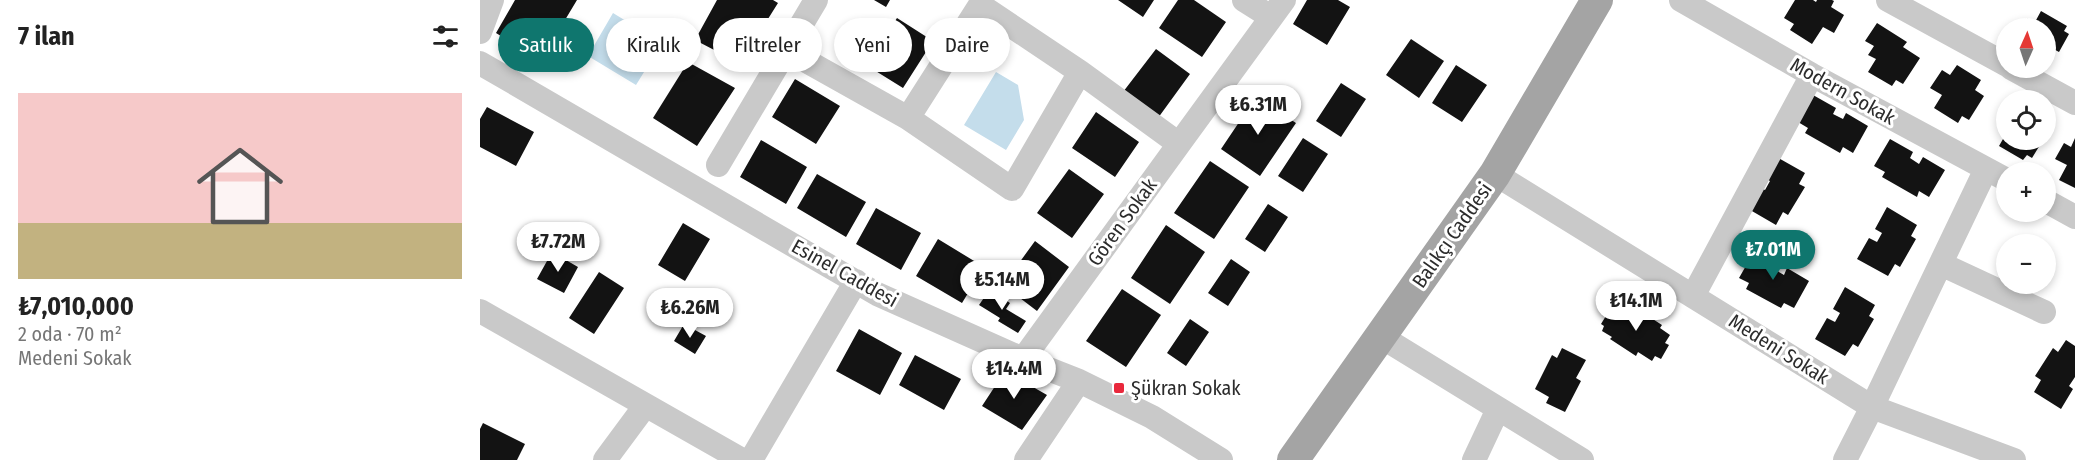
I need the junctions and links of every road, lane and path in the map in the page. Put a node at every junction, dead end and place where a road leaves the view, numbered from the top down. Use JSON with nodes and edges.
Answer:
{"nodes":[{"id":1,"x":492,"y":0,"type":"edge"},
{"id":2,"x":816,"y":0,"type":"edge"},
{"id":3,"x":1244,"y":0,"type":"edge"},
{"id":4,"x":1597,"y":0,"type":"edge"},
{"id":5,"x":1681,"y":0,"type":"edge"},
{"id":6,"x":1888,"y":0,"type":"edge"},
{"id":7,"x":1278,"y":9,"type":"edge"},
{"id":8,"x":480,"y":32,"type":"edge"},
{"id":9,"x":1996,"y":59,"type":"edge"},
{"id":10,"x":480,"y":63,"type":"edge"},
{"id":11,"x":822,"y":70,"type":"edge"},
{"id":12,"x":1080,"y":72,"type":"junction"},
{"id":13,"x":1812,"y":75,"type":"junction"},
{"id":14,"x":2030,"y":78,"type":"edge"},
{"id":15,"x":2075,"y":103,"type":"edge"},
{"id":16,"x":908,"y":118,"type":"junction"},
{"id":17,"x":1179,"y":144,"type":"junction"},
{"id":18,"x":718,"y":165,"type":"dead end"},
{"id":19,"x":1495,"y":174,"type":"junction"},
{"id":20,"x":1996,"y":174,"type":"edge"},
{"id":21,"x":1996,"y":177,"type":"edge"},
{"id":22,"x":2056,"y":207,"type":"edge"},
{"id":23,"x":2075,"y":217,"type":"edge"},
{"id":24,"x":1941,"y":264,"type":"junction"},
{"id":25,"x":856,"y":281,"type":"junction"},
{"id":26,"x":1693,"y":296,"type":"junction"},
{"id":27,"x":480,"y":311,"type":"edge"},
{"id":28,"x":2044,"y":312,"type":"dead end"},
{"id":29,"x":1380,"y":336,"type":"junction"},
{"id":30,"x":1023,"y":359,"type":"junction"},
{"id":31,"x":1080,"y":381,"type":"junction"},
{"id":32,"x":645,"y":406,"type":"junction"},
{"id":33,"x":1872,"y":407,"type":"junction"},
{"id":34,"x":1498,"y":409,"type":"junction"},
{"id":35,"x":605,"y":460,"type":"edge"},
{"id":36,"x":742,"y":460,"type":"edge"},
{"id":37,"x":752,"y":460,"type":"edge"},
{"id":38,"x":1026,"y":460,"type":"edge"},
{"id":39,"x":1221,"y":460,"type":"edge"},
{"id":40,"x":1293,"y":460,"type":"edge"},
{"id":41,"x":1474,"y":460,"type":"edge"},
{"id":42,"x":1582,"y":460,"type":"edge"},
{"id":43,"x":1845,"y":460,"type":"edge"},
{"id":44,"x":2013,"y":460,"type":"edge"}],
"edges":[{"from":1,"to":8,"type":"street"},
{"from":2,"to":18,"type":"street"},
{"from":3,"to":7,"type":"street"},
{"from":4,"to":19,"type":"main road","name":"Balıkçı Caddesi"},
{"from":5,"to":13,"type":"street","name":"Modern Sokak"},
{"from":6,"to":9,"type":"street"},
{"from":7,"to":17,"type":"street","name":"Gören Sokak"},
{"from":10,"to":25,"type":"street","name":"Esinel Caddesi"},
{"from":11,"to":16,"type":"street"},
{"from":12,"to":16,"type":"street"},
{"from":12,"to":16,"type":"street"},
{"from":12,"to":17,"type":"street"},
{"from":13,"to":20,"type":"street","name":"Modern Sokak"},
{"from":13,"to":26,"type":"street"},
{"from":14,"to":15,"type":"street"},
{"from":17,"to":30,"type":"street","name":"Gören Sokak"},
{"from":19,"to":26,"type":"street","name":"Medeni Sokak"},
{"from":19,"to":29,"type":"main road","name":"Balıkçı Caddesi"},
{"from":21,"to":24,"type":"street"},
{"from":22,"to":23,"type":"street"},
{"from":24,"to":28,"type":"street"},
{"from":24,"to":33,"type":"street"},
{"from":25,"to":30,"type":"street","name":"Esinel Caddesi"},
{"from":25,"to":37,"type":"street"},
{"from":26,"to":33,"type":"street","name":"Medeni Sokak"},
{"from":27,"to":32,"type":"street"},
{"from":29,"to":34,"type":"street"},
{"from":29,"to":40,"type":"main road","name":"Balıkçı Caddesi"},
{"from":30,"to":31,"type":"street","name":"Esinel Caddesi"},
{"from":31,"to":38,"type":"street"},
{"from":31,"to":39,"type":"street","name":"Esinel Caddesi"},
{"from":32,"to":35,"type":"street"},
{"from":32,"to":36,"type":"street"},
{"from":33,"to":43,"type":"street"},
{"from":33,"to":44,"type":"street","name":"Medeni Sokak"},
{"from":34,"to":41,"type":"street"},
{"from":34,"to":42,"type":"street"}]}
